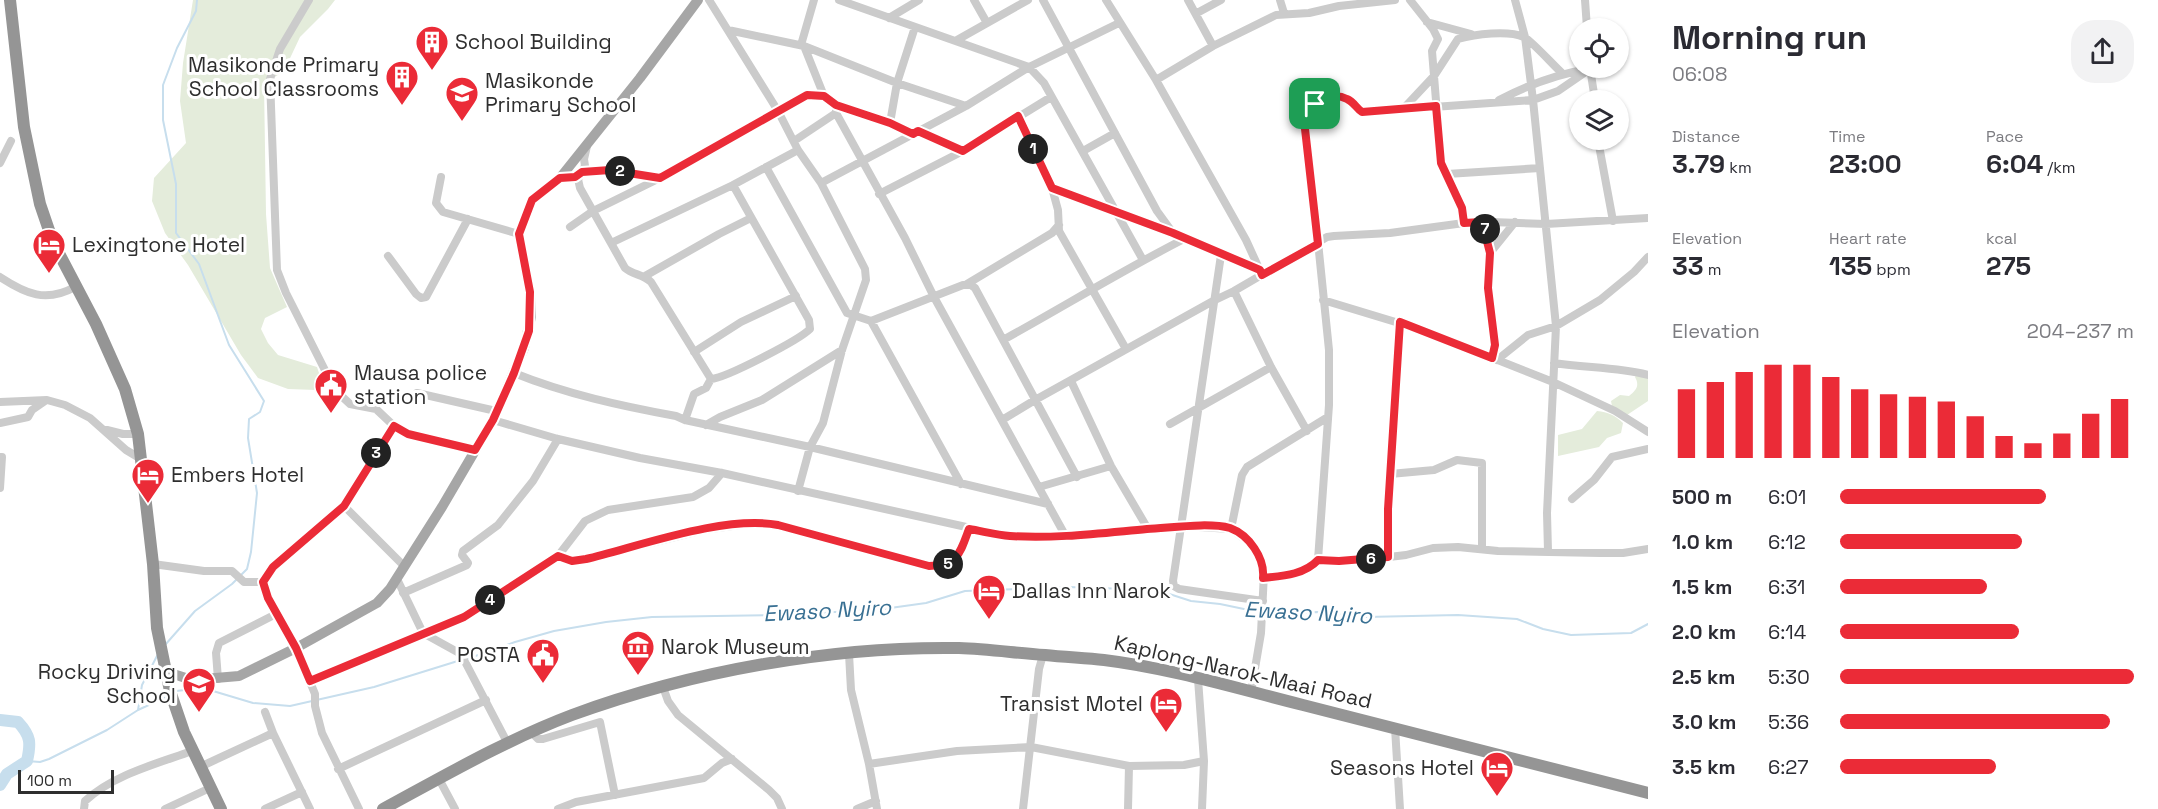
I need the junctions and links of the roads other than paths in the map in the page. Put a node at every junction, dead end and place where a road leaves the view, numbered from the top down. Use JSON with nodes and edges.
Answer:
{"nodes":[{"id":1,"x":10,"y":0,"type":"edge"},
{"id":2,"x":309,"y":0,"type":"edge"},
{"id":3,"x":698,"y":0,"type":"edge"},
{"id":4,"x":709,"y":0,"type":"edge"},
{"id":5,"x":814,"y":0,"type":"edge"},
{"id":6,"x":840,"y":0,"type":"edge"},
{"id":7,"x":919,"y":0,"type":"edge"},
{"id":8,"x":974,"y":0,"type":"edge"},
{"id":9,"x":1028,"y":0,"type":"edge"},
{"id":10,"x":1043,"y":0,"type":"edge"},
{"id":11,"x":1106,"y":0,"type":"edge"},
{"id":12,"x":1188,"y":0,"type":"edge"},
{"id":13,"x":1221,"y":0,"type":"edge"},
{"id":14,"x":1280,"y":0,"type":"edge"},
{"id":15,"x":1395,"y":0,"type":"edge"},
{"id":16,"x":1410,"y":0,"type":"edge"},
{"id":17,"x":1515,"y":0,"type":"edge"},
{"id":18,"x":1585,"y":0,"type":"edge"},
{"id":19,"x":1382,"y":1,"type":"edge"},
{"id":20,"x":1197,"y":13,"type":"junction"},
{"id":21,"x":1284,"y":13,"type":"junction"},
{"id":22,"x":889,"y":18,"type":"junction"},
{"id":23,"x":1586,"y":18,"type":"edge"},
{"id":24,"x":1426,"y":21,"type":"junction"},
{"id":25,"x":987,"y":23,"type":"junction"},
{"id":26,"x":1119,"y":23,"type":"junction"},
{"id":27,"x":915,"y":27,"type":"junction"},
{"id":28,"x":728,"y":30,"type":"junction"},
{"id":29,"x":1474,"y":35,"type":"junction"},
{"id":30,"x":1525,"y":37,"type":"junction"},
{"id":31,"x":957,"y":40,"type":"junction"},
{"id":32,"x":802,"y":46,"type":"junction"},
{"id":33,"x":1213,"y":46,"type":"junction"},
{"id":34,"x":1068,"y":47,"type":"junction"},
{"id":35,"x":1029,"y":67,"type":"junction"},
{"id":36,"x":1569,"y":72,"type":"edge"},
{"id":37,"x":1562,"y":73,"type":"junction"},
{"id":38,"x":1434,"y":76,"type":"junction"},
{"id":39,"x":1576,"y":78,"type":"edge"},
{"id":40,"x":1156,"y":80,"type":"junction"},
{"id":41,"x":897,"y":82,"type":"junction"},
{"id":42,"x":1530,"y":84,"type":"junction"},
{"id":43,"x":824,"y":96,"type":"junction"},
{"id":44,"x":1051,"y":97,"type":"junction"},
{"id":45,"x":1533,"y":100,"type":"junction"},
{"id":46,"x":1496,"y":101,"type":"junction"},
{"id":47,"x":966,"y":106,"type":"junction"},
{"id":48,"x":1436,"y":106,"type":"junction"},
{"id":49,"x":1404,"y":108,"type":"junction"},
{"id":50,"x":836,"y":109,"type":"junction"},
{"id":51,"x":777,"y":111,"type":"junction"},
{"id":52,"x":1018,"y":116,"type":"junction"},
{"id":53,"x":890,"y":123,"type":"junction"},
{"id":54,"x":915,"y":132,"type":"junction"},
{"id":55,"x":1115,"y":133,"type":"junction"},
{"id":56,"x":589,"y":139,"type":"junction"},
{"id":57,"x":11,"y":141,"type":"dead end"},
{"id":58,"x":794,"y":141,"type":"junction"},
{"id":59,"x":798,"y":150,"type":"junction"},
{"id":60,"x":1600,"y":150,"type":"edge"},
{"id":61,"x":963,"y":151,"type":"junction"},
{"id":62,"x":1083,"y":151,"type":"junction"},
{"id":63,"x":862,"y":160,"type":"junction"},
{"id":64,"x":0,"y":163,"type":"edge"},
{"id":65,"x":766,"y":167,"type":"junction"},
{"id":66,"x":1540,"y":168,"type":"junction"},
{"id":67,"x":582,"y":172,"type":"junction"},
{"id":68,"x":1448,"y":174,"type":"junction"},
{"id":69,"x":441,"y":177,"type":"dead end"},
{"id":70,"x":560,"y":178,"type":"junction"},
{"id":71,"x":660,"y":178,"type":"junction"},
{"id":72,"x":821,"y":183,"type":"junction"},
{"id":73,"x":733,"y":185,"type":"junction"},
{"id":74,"x":1052,"y":188,"type":"junction"},
{"id":75,"x":879,"y":194,"type":"junction"},
{"id":76,"x":593,"y":211,"type":"junction"},
{"id":77,"x":1116,"y":213,"type":"junction"},
{"id":78,"x":752,"y":218,"type":"junction"},
{"id":79,"x":1648,"y":218,"type":"edge"},
{"id":80,"x":468,"y":219,"type":"junction"},
{"id":81,"x":1613,"y":221,"type":"junction"},
{"id":82,"x":1482,"y":222,"type":"junction"},
{"id":83,"x":1515,"y":222,"type":"junction"},
{"id":84,"x":1464,"y":223,"type":"junction"},
{"id":85,"x":1059,"y":224,"type":"junction"},
{"id":86,"x":1546,"y":224,"type":"junction"},
{"id":87,"x":570,"y":227,"type":"dead end"},
{"id":88,"x":1173,"y":233,"type":"junction"},
{"id":89,"x":519,"y":234,"type":"junction"},
{"id":90,"x":1184,"y":239,"type":"junction"},
{"id":91,"x":611,"y":243,"type":"junction"},
{"id":92,"x":1318,"y":244,"type":"junction"},
{"id":93,"x":1490,"y":253,"type":"junction"},
{"id":94,"x":1221,"y":255,"type":"junction"},
{"id":95,"x":388,"y":256,"type":"dead end"},
{"id":96,"x":1648,"y":257,"type":"edge"},
{"id":97,"x":1143,"y":260,"type":"junction"},
{"id":98,"x":1261,"y":272,"type":"junction"},
{"id":99,"x":645,"y":276,"type":"junction"},
{"id":100,"x":0,"y":277,"type":"edge"},
{"id":101,"x":967,"y":284,"type":"junction"},
{"id":102,"x":75,"y":287,"type":"junction"},
{"id":103,"x":1092,"y":291,"type":"junction"},
{"id":104,"x":1233,"y":291,"type":"junction"},
{"id":105,"x":795,"y":296,"type":"junction"},
{"id":106,"x":934,"y":297,"type":"junction"},
{"id":107,"x":1323,"y":300,"type":"junction"},
{"id":108,"x":1213,"y":301,"type":"junction"},
{"id":109,"x":855,"y":317,"type":"junction"},
{"id":110,"x":871,"y":321,"type":"junction"},
{"id":111,"x":1400,"y":322,"type":"junction"},
{"id":112,"x":1556,"y":326,"type":"junction"},
{"id":113,"x":1003,"y":340,"type":"junction"},
{"id":114,"x":1126,"y":349,"type":"junction"},
{"id":115,"x":842,"y":350,"type":"junction"},
{"id":116,"x":694,"y":352,"type":"junction"},
{"id":117,"x":1495,"y":359,"type":"junction"},
{"id":118,"x":1554,"y":363,"type":"junction"},
{"id":119,"x":1271,"y":367,"type":"junction"},
{"id":120,"x":514,"y":373,"type":"junction"},
{"id":121,"x":1648,"y":375,"type":"edge"},
{"id":122,"x":711,"y":379,"type":"junction"},
{"id":123,"x":1071,"y":381,"type":"junction"},
{"id":124,"x":1552,"y":382,"type":"junction"},
{"id":125,"x":417,"y":393,"type":"dead end"},
{"id":126,"x":47,"y":400,"type":"junction"},
{"id":127,"x":1035,"y":400,"type":"junction"},
{"id":128,"x":0,"y":402,"type":"edge"},
{"id":129,"x":1198,"y":410,"type":"junction"},
{"id":130,"x":495,"y":416,"type":"junction"},
{"id":131,"x":1328,"y":417,"type":"junction"},
{"id":132,"x":685,"y":420,"type":"junction"},
{"id":133,"x":1002,"y":420,"type":"junction"},
{"id":134,"x":0,"y":423,"type":"edge"},
{"id":135,"x":1170,"y":424,"type":"dead end"},
{"id":136,"x":706,"y":425,"type":"junction"},
{"id":137,"x":394,"y":426,"type":"junction"},
{"id":138,"x":105,"y":430,"type":"junction"},
{"id":139,"x":1307,"y":431,"type":"junction"},
{"id":140,"x":1648,"y":432,"type":"edge"},
{"id":141,"x":138,"y":434,"type":"junction"},
{"id":142,"x":558,"y":439,"type":"junction"},
{"id":143,"x":810,"y":447,"type":"junction"},
{"id":144,"x":1648,"y":449,"type":"edge"},
{"id":145,"x":475,"y":450,"type":"junction"},
{"id":146,"x":0,"y":457,"type":"edge"},
{"id":147,"x":141,"y":459,"type":"junction"},
{"id":148,"x":1111,"y":466,"type":"junction"},
{"id":149,"x":722,"y":473,"type":"junction"},
{"id":150,"x":1390,"y":474,"type":"junction"},
{"id":151,"x":1077,"y":477,"type":"junction"},
{"id":152,"x":961,"y":484,"type":"junction"},
{"id":153,"x":1039,"y":487,"type":"junction"},
{"id":154,"x":0,"y":488,"type":"edge"},
{"id":155,"x":798,"y":491,"type":"junction"},
{"id":156,"x":1572,"y":499,"type":"dead end"},
{"id":157,"x":1048,"y":504,"type":"junction"},
{"id":158,"x":344,"y":506,"type":"junction"},
{"id":159,"x":1182,"y":526,"type":"junction"},
{"id":160,"x":969,"y":529,"type":"junction"},
{"id":161,"x":1148,"y":529,"type":"junction"},
{"id":162,"x":1230,"y":529,"type":"junction"},
{"id":163,"x":1065,"y":535,"type":"junction"},
{"id":164,"x":1482,"y":549,"type":"junction"},
{"id":165,"x":1648,"y":549,"type":"edge"},
{"id":166,"x":1548,"y":551,"type":"junction"},
{"id":167,"x":558,"y":556,"type":"junction"},
{"id":168,"x":1388,"y":557,"type":"junction"},
{"id":169,"x":1318,"y":560,"type":"junction"},
{"id":170,"x":153,"y":564,"type":"junction"},
{"id":171,"x":404,"y":566,"type":"junction"},
{"id":172,"x":1263,"y":578,"type":"junction"},
{"id":173,"x":397,"y":579,"type":"junction"},
{"id":174,"x":263,"y":582,"type":"junction"},
{"id":175,"x":403,"y":593,"type":"junction"},
{"id":176,"x":1263,"y":601,"type":"junction"},
{"id":177,"x":276,"y":614,"type":"junction"},
{"id":178,"x":423,"y":633,"type":"junction"},
{"id":179,"x":296,"y":648,"type":"junction"},
{"id":180,"x":849,"y":654,"type":"junction"},
{"id":181,"x":1043,"y":655,"type":"junction"},
{"id":182,"x":167,"y":672,"type":"junction"},
{"id":183,"x":218,"y":679,"type":"junction"},
{"id":184,"x":1198,"y":679,"type":"junction"},
{"id":185,"x":310,"y":681,"type":"junction"},
{"id":186,"x":663,"y":687,"type":"junction"},
{"id":187,"x":1251,"y":692,"type":"junction"},
{"id":188,"x":486,"y":699,"type":"junction"},
{"id":189,"x":265,"y":712,"type":"dead end"},
{"id":190,"x":1395,"y":728,"type":"junction"},
{"id":191,"x":531,"y":732,"type":"junction"},
{"id":192,"x":273,"y":733,"type":"junction"},
{"id":193,"x":508,"y":744,"type":"junction"},
{"id":194,"x":1031,"y":747,"type":"junction"},
{"id":195,"x":192,"y":751,"type":"junction"},
{"id":196,"x":732,"y":759,"type":"junction"},
{"id":197,"x":1204,"y":761,"type":"junction"},
{"id":198,"x":869,"y":764,"type":"junction"},
{"id":199,"x":202,"y":766,"type":"junction"},
{"id":200,"x":1129,"y":766,"type":"junction"},
{"id":201,"x":338,"y":769,"type":"junction"},
{"id":202,"x":439,"y":778,"type":"junction"},
{"id":203,"x":210,"y":788,"type":"junction"},
{"id":204,"x":302,"y":792,"type":"junction"},
{"id":205,"x":1648,"y":793,"type":"edge"},
{"id":206,"x":615,"y":795,"type":"junction"},
{"id":207,"x":877,"y":805,"type":"edge"},
{"id":208,"x":84,"y":809,"type":"edge"},
{"id":209,"x":165,"y":809,"type":"edge"},
{"id":210,"x":221,"y":809,"type":"edge"},
{"id":211,"x":265,"y":809,"type":"edge"},
{"id":212,"x":310,"y":809,"type":"edge"},
{"id":213,"x":359,"y":809,"type":"edge"},
{"id":214,"x":383,"y":809,"type":"edge"},
{"id":215,"x":454,"y":809,"type":"edge"},
{"id":216,"x":558,"y":809,"type":"edge"},
{"id":217,"x":782,"y":809,"type":"edge"},
{"id":218,"x":857,"y":809,"type":"edge"},
{"id":219,"x":1023,"y":809,"type":"edge"},
{"id":220,"x":1128,"y":809,"type":"edge"},
{"id":221,"x":1202,"y":809,"type":"edge"},
{"id":222,"x":1400,"y":809,"type":"edge"}],
"edges":[{"from":1,"to":102,"type":"highway"},
{"from":2,"to":137,"type":"street"},
{"from":3,"to":56,"type":"main road"},
{"from":4,"to":28,"type":"street"},
{"from":5,"to":32,"type":"street"},
{"from":6,"to":22,"type":"street"},
{"from":7,"to":22,"type":"street"},
{"from":8,"to":25,"type":"street"},
{"from":9,"to":25,"type":"street"},
{"from":10,"to":34,"type":"street"},
{"from":11,"to":26,"type":"street"},
{"from":12,"to":20,"type":"street"},
{"from":13,"to":20,"type":"street"},
{"from":14,"to":21,"type":"street"},
{"from":15,"to":19,"type":"street"},
{"from":16,"to":24,"type":"street"},
{"from":17,"to":30,"type":"street"},
{"from":18,"to":23,"type":"street"},
{"from":19,"to":21,"type":"street"},
{"from":20,"to":33,"type":"street"},
{"from":21,"to":33,"type":"street"},
{"from":22,"to":27,"type":"street"},
{"from":24,"to":29,"type":"street"},
{"from":24,"to":38,"type":"street"},
{"from":25,"to":31,"type":"street"},
{"from":26,"to":34,"type":"street"},
{"from":26,"to":40,"type":"street"},
{"from":27,"to":31,"type":"street"},
{"from":27,"to":41,"type":"street"},
{"from":28,"to":32,"type":"street"},
{"from":28,"to":51,"type":"street"},
{"from":29,"to":30,"type":"street"},
{"from":29,"to":38,"type":"street"},
{"from":30,"to":37,"type":"street"},
{"from":30,"to":42,"type":"street"},
{"from":31,"to":35,"type":"street"},
{"from":32,"to":41,"type":"street"},
{"from":32,"to":43,"type":"street"},
{"from":33,"to":40,"type":"street"},
{"from":34,"to":35,"type":"street"},
{"from":34,"to":55,"type":"street"},
{"from":35,"to":44,"type":"street"},
{"from":35,"to":47,"type":"street"},
{"from":36,"to":37,"type":"street"},
{"from":37,"to":42,"type":"street"},
{"from":38,"to":48,"type":"street"},
{"from":38,"to":49,"type":"street"},
{"from":39,"to":45,"type":"street"},
{"from":40,"to":98,"type":"street"},
{"from":41,"to":47,"type":"street"},
{"from":41,"to":53,"type":"street"},
{"from":42,"to":45,"type":"street"},
{"from":42,"to":46,"type":"street"},
{"from":43,"to":50,"type":"street"},
{"from":43,"to":51,"type":"street"},
{"from":44,"to":52,"type":"street"},
{"from":44,"to":62,"type":"street"},
{"from":45,"to":46,"type":"street"},
{"from":45,"to":66,"type":"street"},
{"from":46,"to":48,"type":"street"},
{"from":47,"to":54,"type":"street"},
{"from":48,"to":49,"type":"street"},
{"from":48,"to":68,"type":"street"},
{"from":49,"to":92,"type":"street"},
{"from":50,"to":53,"type":"street"},
{"from":50,"to":58,"type":"street"},
{"from":50,"to":63,"type":"street"},
{"from":51,"to":58,"type":"street"},
{"from":51,"to":71,"type":"street"},
{"from":52,"to":61,"type":"street"},
{"from":52,"to":74,"type":"street"},
{"from":53,"to":54,"type":"street"},
{"from":54,"to":61,"type":"street"},
{"from":54,"to":63,"type":"street"},
{"from":55,"to":62,"type":"street"},
{"from":55,"to":88,"type":"street"},
{"from":56,"to":67,"type":"street"},
{"from":56,"to":70,"type":"main road"},
{"from":57,"to":64,"type":"street"},
{"from":58,"to":59,"type":"street"},
{"from":59,"to":65,"type":"street"},
{"from":59,"to":72,"type":"street"},
{"from":60,"to":81,"type":"street"},
{"from":61,"to":75,"type":"street"},
{"from":62,"to":77,"type":"street"},
{"from":63,"to":72,"type":"street"},
{"from":63,"to":75,"type":"street"},
{"from":65,"to":73,"type":"street"},
{"from":65,"to":109,"type":"street"},
{"from":66,"to":68,"type":"street"},
{"from":66,"to":86,"type":"street"},
{"from":67,"to":70,"type":"street"},
{"from":67,"to":71,"type":"street"},
{"from":67,"to":76,"type":"street"},
{"from":68,"to":84,"type":"street"},
{"from":69,"to":80,"type":"street"},
{"from":70,"to":89,"type":"main road"},
{"from":71,"to":76,"type":"street"},
{"from":72,"to":109,"type":"street"},
{"from":73,"to":78,"type":"street"},
{"from":73,"to":91,"type":"street"},
{"from":74,"to":77,"type":"street"},
{"from":74,"to":85,"type":"street"},
{"from":75,"to":106,"type":"street"},
{"from":76,"to":87,"type":"street"},
{"from":76,"to":91,"type":"street"},
{"from":77,"to":88,"type":"street"},
{"from":77,"to":97,"type":"street"},
{"from":78,"to":99,"type":"street"},
{"from":78,"to":105,"type":"street"},
{"from":79,"to":81,"type":"street"},
{"from":80,"to":89,"type":"street"},
{"from":80,"to":95,"type":"street"},
{"from":81,"to":86,"type":"street"},
{"from":82,"to":83,"type":"street"},
{"from":82,"to":84,"type":"street"},
{"from":82,"to":93,"type":"street"},
{"from":83,"to":86,"type":"street"},
{"from":83,"to":93,"type":"street"},
{"from":84,"to":92,"type":"street"},
{"from":85,"to":101,"type":"street"},
{"from":85,"to":103,"type":"street"},
{"from":86,"to":112,"type":"street"},
{"from":88,"to":90,"type":"street"},
{"from":89,"to":120,"type":"main road"},
{"from":90,"to":94,"type":"street"},
{"from":90,"to":97,"type":"street"},
{"from":91,"to":99,"type":"street"},
{"from":92,"to":98,"type":"street"},
{"from":92,"to":107,"type":"street"},
{"from":93,"to":117,"type":"street"},
{"from":94,"to":98,"type":"street"},
{"from":94,"to":108,"type":"street"},
{"from":96,"to":112,"type":"street"},
{"from":97,"to":103,"type":"street"},
{"from":98,"to":104,"type":"street"},
{"from":99,"to":116,"type":"street"},
{"from":100,"to":102,"type":"street"},
{"from":101,"to":106,"type":"street"},
{"from":101,"to":113,"type":"street"},
{"from":102,"to":141,"type":"highway"},
{"from":103,"to":113,"type":"street"},
{"from":103,"to":114,"type":"street"},
{"from":104,"to":108,"type":"street"},
{"from":104,"to":119,"type":"street"},
{"from":105,"to":116,"type":"street"},
{"from":105,"to":122,"type":"street"},
{"from":106,"to":110,"type":"street"},
{"from":106,"to":133,"type":"street"},
{"from":107,"to":111,"type":"street"},
{"from":107,"to":131,"type":"street"},
{"from":108,"to":114,"type":"street"},
{"from":108,"to":129,"type":"street"},
{"from":109,"to":110,"type":"street"},
{"from":109,"to":115,"type":"street"},
{"from":110,"to":152,"type":"street"},
{"from":111,"to":117,"type":"street"},
{"from":111,"to":150,"type":"street"},
{"from":112,"to":117,"type":"street"},
{"from":112,"to":118,"type":"street"},
{"from":113,"to":127,"type":"street"},
{"from":114,"to":123,"type":"street"},
{"from":115,"to":136,"type":"street"},
{"from":115,"to":143,"type":"street"},
{"from":116,"to":122,"type":"street"},
{"from":117,"to":124,"type":"street"},
{"from":118,"to":121,"type":"street"},
{"from":118,"to":124,"type":"street"},
{"from":119,"to":129,"type":"street"},
{"from":119,"to":139,"type":"street"},
{"from":120,"to":130,"type":"main road"},
{"from":120,"to":132,"type":"street"},
{"from":122,"to":132,"type":"street"},
{"from":123,"to":127,"type":"street"},
{"from":123,"to":148,"type":"street"},
{"from":124,"to":140,"type":"street"},
{"from":124,"to":166,"type":"street"},
{"from":125,"to":130,"type":"street"},
{"from":126,"to":128,"type":"street"},
{"from":126,"to":134,"type":"street"},
{"from":126,"to":138,"type":"street"},
{"from":127,"to":133,"type":"street"},
{"from":127,"to":151,"type":"street"},
{"from":129,"to":135,"type":"street"},
{"from":129,"to":159,"type":"street"},
{"from":130,"to":142,"type":"street"},
{"from":130,"to":145,"type":"main road"},
{"from":131,"to":139,"type":"street"},
{"from":131,"to":169,"type":"street"},
{"from":132,"to":136,"type":"street"},
{"from":133,"to":153,"type":"street"},
{"from":136,"to":143,"type":"street"},
{"from":137,"to":145,"type":"street"},
{"from":137,"to":158,"type":"street"},
{"from":138,"to":141,"type":"street"},
{"from":138,"to":147,"type":"street"},
{"from":139,"to":162,"type":"street"},
{"from":141,"to":147,"type":"highway"},
{"from":142,"to":149,"type":"street"},
{"from":142,"to":175,"type":"street"},
{"from":143,"to":152,"type":"street"},
{"from":143,"to":155,"type":"street"},
{"from":144,"to":156,"type":"street"},
{"from":145,"to":171,"type":"main road"},
{"from":146,"to":154,"type":"street"},
{"from":147,"to":170,"type":"highway"},
{"from":148,"to":151,"type":"street"},
{"from":148,"to":161,"type":"street"},
{"from":149,"to":155,"type":"street"},
{"from":149,"to":167,"type":"street"},
{"from":150,"to":164,"type":"street"},
{"from":150,"to":168,"type":"street"},
{"from":151,"to":153,"type":"street"},
{"from":152,"to":157,"type":"street"},
{"from":153,"to":157,"type":"street"},
{"from":155,"to":160,"type":"street"},
{"from":157,"to":163,"type":"street"},
{"from":158,"to":171,"type":"street"},
{"from":158,"to":174,"type":"street"},
{"from":159,"to":161,"type":"street"},
{"from":159,"to":162,"type":"street"},
{"from":159,"to":176,"type":"street"},
{"from":160,"to":163,"type":"street"},
{"from":160,"to":167,"type":"street"},
{"from":161,"to":163,"type":"street"},
{"from":162,"to":172,"type":"street"},
{"from":164,"to":166,"type":"street"},
{"from":164,"to":168,"type":"street"},
{"from":165,"to":166,"type":"street"},
{"from":167,"to":178,"type":"street"},
{"from":168,"to":169,"type":"street"},
{"from":169,"to":172,"type":"street"},
{"from":170,"to":174,"type":"street"},
{"from":170,"to":182,"type":"highway"},
{"from":171,"to":173,"type":"main road"},
{"from":172,"to":176,"type":"street"},
{"from":173,"to":175,"type":"street"},
{"from":173,"to":179,"type":"main road"},
{"from":174,"to":177,"type":"street"},
{"from":175,"to":178,"type":"street"},
{"from":176,"to":187,"type":"street"},
{"from":177,"to":179,"type":"street"},
{"from":177,"to":183,"type":"street"},
{"from":178,"to":185,"type":"street"},
{"from":178,"to":188,"type":"street"},
{"from":179,"to":183,"type":"main road"},
{"from":179,"to":185,"type":"street"},
{"from":180,"to":181,"type":"highway","name":"Kaplong-Narok-Maai Road"},
{"from":180,"to":186,"type":"highway","name":"Kaplong-Narok-Maai Road"},
{"from":180,"to":198,"type":"street"},
{"from":181,"to":184,"type":"highway","name":"Kaplong-Narok-Maai Road"},
{"from":181,"to":194,"type":"street"},
{"from":182,"to":183,"type":"main road"},
{"from":182,"to":195,"type":"highway"},
{"from":184,"to":187,"type":"highway","name":"Kaplong-Narok-Maai Road"},
{"from":184,"to":197,"type":"street"},
{"from":185,"to":201,"type":"street"},
{"from":186,"to":191,"type":"highway","name":"Kaplong-Narok-Maai Road"},
{"from":186,"to":196,"type":"street"},
{"from":187,"to":190,"type":"highway","name":"Kaplong-Narok-Maai Road"},
{"from":188,"to":193,"type":"street"},
{"from":188,"to":201,"type":"street"},
{"from":189,"to":192,"type":"street"},
{"from":190,"to":205,"type":"highway","name":"Kaplong-Narok-Maai Road"},
{"from":190,"to":222,"type":"street"},
{"from":191,"to":193,"type":"highway","name":"Kaplong-Narok-Maai Road"},
{"from":191,"to":206,"type":"street"},
{"from":192,"to":199,"type":"street"},
{"from":192,"to":204,"type":"street"},
{"from":193,"to":202,"type":"highway","name":"Kaplong-Narok-Maai Road"},
{"from":194,"to":198,"type":"street"},
{"from":194,"to":200,"type":"street"},
{"from":194,"to":219,"type":"street"},
{"from":195,"to":199,"type":"highway"},
{"from":195,"to":208,"type":"street"},
{"from":196,"to":206,"type":"street"},
{"from":196,"to":217,"type":"street"},
{"from":197,"to":200,"type":"street"},
{"from":197,"to":221,"type":"street"},
{"from":198,"to":207,"type":"street"},
{"from":199,"to":203,"type":"highway"},
{"from":200,"to":220,"type":"street"},
{"from":201,"to":213,"type":"street"},
{"from":202,"to":214,"type":"highway","name":"Kaplong-Narok-Maai Road"},
{"from":202,"to":215,"type":"street"},
{"from":203,"to":209,"type":"street"},
{"from":203,"to":210,"type":"highway"},
{"from":204,"to":211,"type":"street"},
{"from":204,"to":212,"type":"street"},
{"from":206,"to":216,"type":"street"},
{"from":207,"to":218,"type":"street"}]}
